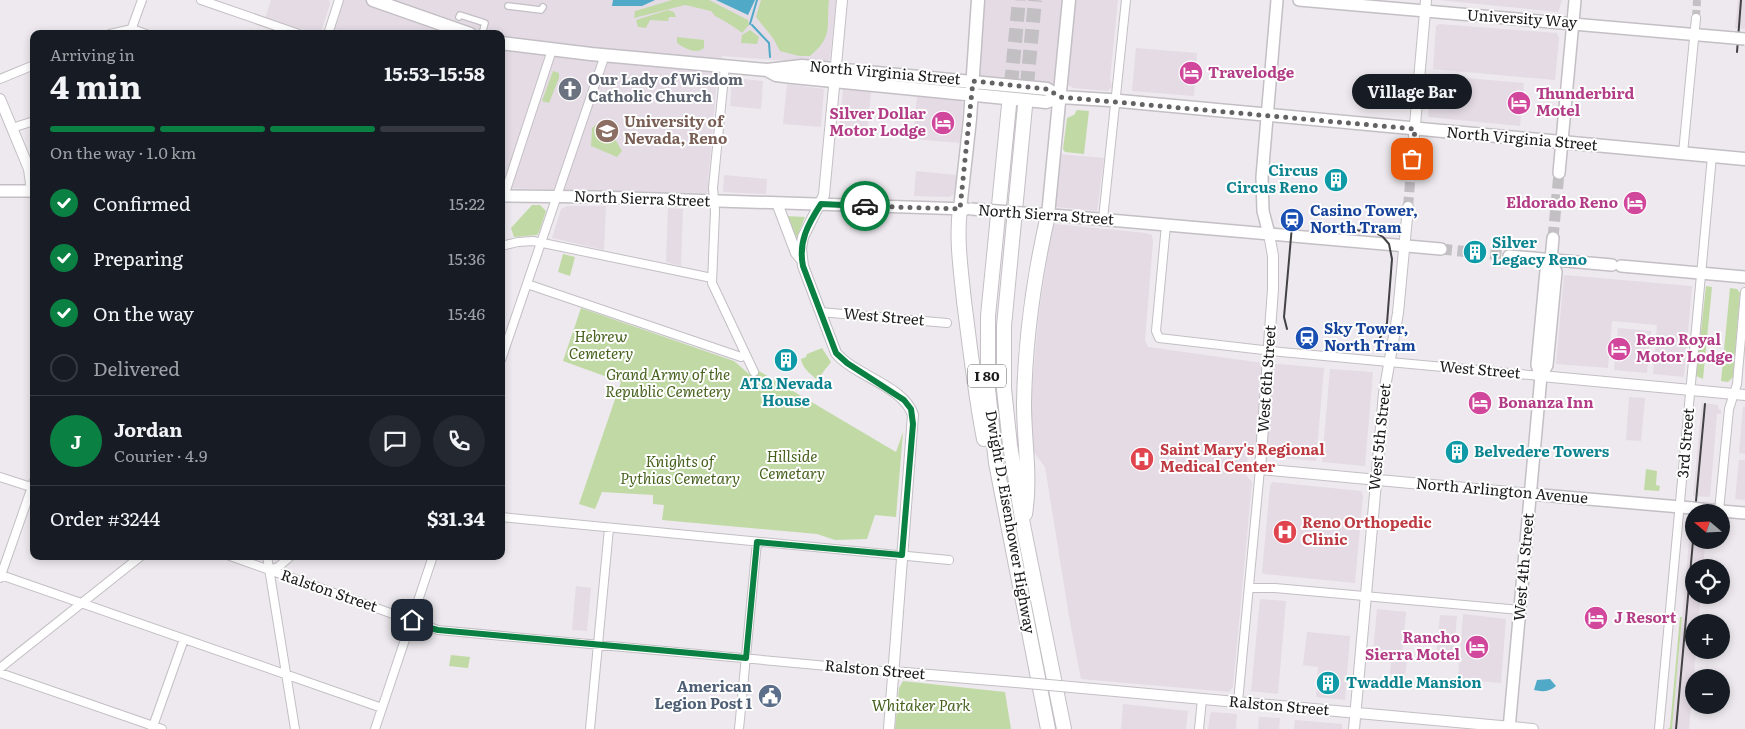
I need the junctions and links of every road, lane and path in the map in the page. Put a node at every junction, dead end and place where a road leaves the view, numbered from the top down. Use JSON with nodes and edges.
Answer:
{"nodes":[{"id":1,"x":142,"y":0,"type":"edge"},
{"id":2,"x":201,"y":0,"type":"edge"},
{"id":3,"x":339,"y":0,"type":"edge"},
{"id":4,"x":373,"y":0,"type":"edge"},
{"id":5,"x":842,"y":0,"type":"edge"},
{"id":6,"x":978,"y":0,"type":"edge"},
{"id":7,"x":1069,"y":0,"type":"edge"},
{"id":8,"x":1126,"y":0,"type":"edge"},
{"id":9,"x":1277,"y":0,"type":"edge"},
{"id":10,"x":1300,"y":0,"type":"edge"},
{"id":11,"x":1574,"y":0,"type":"edge"},
{"id":12,"x":1425,"y":5,"type":"edge"},
{"id":13,"x":508,"y":6,"type":"dead end"},
{"id":14,"x":543,"y":7,"type":"dead end"},
{"id":15,"x":458,"y":17,"type":"dead end"},
{"id":16,"x":1696,"y":18,"type":"tunnel mouth"},
{"id":17,"x":1572,"y":24,"type":"junction"},
{"id":18,"x":131,"y":30,"type":"edge"},
{"id":19,"x":287,"y":30,"type":"edge"},
{"id":20,"x":329,"y":30,"type":"edge"},
{"id":21,"x":459,"y":30,"type":"edge"},
{"id":22,"x":483,"y":30,"type":"edge"},
{"id":23,"x":1694,"y":34,"type":"junction"},
{"id":24,"x":1740,"y":38,"type":"edge"},
{"id":25,"x":505,"y":44,"type":"edge"},
{"id":26,"x":552,"y":50,"type":"junction"},
{"id":27,"x":605,"y":55,"type":"junction"},
{"id":28,"x":725,"y":66,"type":"junction"},
{"id":29,"x":30,"y":67,"type":"edge"},
{"id":30,"x":835,"y":75,"type":"junction"},
{"id":31,"x":0,"y":79,"type":"edge"},
{"id":32,"x":972,"y":88,"type":"junction"},
{"id":33,"x":1060,"y":97,"type":"junction"},
{"id":34,"x":0,"y":99,"type":"edge"},
{"id":35,"x":1116,"y":101,"type":"junction"},
{"id":36,"x":1008,"y":105,"type":"tunnel mouth"},
{"id":37,"x":1025,"y":106,"type":"tunnel mouth"},
{"id":38,"x":1268,"y":115,"type":"junction"},
{"id":39,"x":30,"y":122,"type":"edge"},
{"id":40,"x":12,"y":128,"type":"junction"},
{"id":41,"x":1415,"y":129,"type":"junction"},
{"id":42,"x":1562,"y":143,"type":"junction"},
{"id":43,"x":1683,"y":153,"type":"junction"},
{"id":44,"x":1712,"y":156,"type":"junction"},
{"id":45,"x":1412,"y":159,"type":"tunnel mouth"},
{"id":46,"x":1745,"y":159,"type":"edge"},
{"id":47,"x":30,"y":168,"type":"edge"},
{"id":48,"x":1559,"y":173,"type":"tunnel mouth"},
{"id":49,"x":505,"y":187,"type":"edge"},
{"id":50,"x":0,"y":191,"type":"edge"},
{"id":51,"x":30,"y":191,"type":"edge"},
{"id":52,"x":505,"y":196,"type":"edge"},
{"id":53,"x":556,"y":197,"type":"junction"},
{"id":54,"x":715,"y":201,"type":"junction"},
{"id":55,"x":777,"y":203,"type":"junction"},
{"id":56,"x":821,"y":204,"type":"junction"},
{"id":57,"x":1408,"y":206,"type":"tunnel mouth"},
{"id":58,"x":966,"y":209,"type":"junction"},
{"id":59,"x":1042,"y":214,"type":"junction"},
{"id":60,"x":1103,"y":219,"type":"junction"},
{"id":61,"x":1166,"y":225,"type":"junction"},
{"id":62,"x":1268,"y":234,"type":"junction"},
{"id":63,"x":1553,"y":238,"type":"tunnel mouth"},
{"id":64,"x":541,"y":244,"type":"junction"},
{"id":65,"x":505,"y":245,"type":"edge"},
{"id":66,"x":1405,"y":246,"type":"junction"},
{"id":67,"x":1441,"y":249,"type":"tunnel mouth"},
{"id":68,"x":1509,"y":256,"type":"tunnel mouth"},
{"id":69,"x":802,"y":259,"type":"junction"},
{"id":70,"x":1551,"y":260,"type":"junction"},
{"id":71,"x":1700,"y":273,"type":"junction"},
{"id":72,"x":1745,"y":277,"type":"edge"},
{"id":73,"x":712,"y":278,"type":"junction"},
{"id":74,"x":527,"y":284,"type":"junction"},
{"id":75,"x":1745,"y":292,"type":"edge"},
{"id":76,"x":820,"y":312,"type":"junction"},
{"id":77,"x":947,"y":323,"type":"dead end"},
{"id":78,"x":505,"y":342,"type":"edge"},
{"id":79,"x":1269,"y":350,"type":"junction"},
{"id":80,"x":746,"y":355,"type":"junction"},
{"id":81,"x":1390,"y":362,"type":"junction"},
{"id":82,"x":754,"y":372,"type":"dead end"},
{"id":83,"x":1540,"y":376,"type":"junction"},
{"id":84,"x":1690,"y":390,"type":"junction"},
{"id":85,"x":1734,"y":394,"type":"junction"},
{"id":86,"x":1745,"y":395,"type":"edge"},
{"id":87,"x":1260,"y":469,"type":"junction"},
{"id":88,"x":0,"y":477,"type":"edge"},
{"id":89,"x":1377,"y":479,"type":"junction"},
{"id":90,"x":30,"y":484,"type":"edge"},
{"id":91,"x":30,"y":493,"type":"edge"},
{"id":92,"x":1530,"y":494,"type":"junction"},
{"id":93,"x":1715,"y":504,"type":"edge"},
{"id":94,"x":1680,"y":507,"type":"junction"},
{"id":95,"x":1685,"y":507,"type":"edge"},
{"id":96,"x":1730,"y":512,"type":"edge"},
{"id":97,"x":1745,"y":513,"type":"edge"},
{"id":98,"x":505,"y":518,"type":"edge"},
{"id":99,"x":1024,"y":525,"type":"junction"},
{"id":100,"x":609,"y":528,"type":"junction"},
{"id":101,"x":757,"y":542,"type":"junction"},
{"id":102,"x":902,"y":555,"type":"junction"},
{"id":103,"x":136,"y":560,"type":"edge"},
{"id":104,"x":241,"y":560,"type":"edge"},
{"id":105,"x":267,"y":560,"type":"edge"},
{"id":106,"x":286,"y":560,"type":"edge"},
{"id":107,"x":432,"y":560,"type":"edge"},
{"id":108,"x":949,"y":560,"type":"dead end"},
{"id":109,"x":269,"y":570,"type":"junction"},
{"id":110,"x":0,"y":576,"type":"edge"},
{"id":111,"x":1249,"y":588,"type":"junction"},
{"id":112,"x":1366,"y":596,"type":"junction"},
{"id":113,"x":81,"y":603,"type":"junction"},
{"id":114,"x":1520,"y":610,"type":"junction"},
{"id":115,"x":412,"y":620,"type":"junction"},
{"id":116,"x":184,"y":638,"type":"junction"},
{"id":117,"x":1032,"y":644,"type":"junction"},
{"id":118,"x":598,"y":645,"type":"junction"},
{"id":119,"x":746,"y":658,"type":"junction"},
{"id":120,"x":0,"y":668,"type":"edge"},
{"id":121,"x":893,"y":672,"type":"junction"},
{"id":122,"x":0,"y":673,"type":"edge"},
{"id":123,"x":286,"y":674,"type":"junction"},
{"id":124,"x":1202,"y":699,"type":"junction"},
{"id":125,"x":1238,"y":702,"type":"junction"},
{"id":126,"x":382,"y":708,"type":"junction"},
{"id":127,"x":1355,"y":714,"type":"junction"},
{"id":128,"x":153,"y":727,"type":"edge"},
{"id":129,"x":1510,"y":728,"type":"edge"},
{"id":130,"x":162,"y":729,"type":"edge"},
{"id":131,"x":295,"y":729,"type":"edge"},
{"id":132,"x":375,"y":729,"type":"edge"},
{"id":133,"x":590,"y":729,"type":"edge"},
{"id":134,"x":739,"y":729,"type":"edge"},
{"id":135,"x":889,"y":729,"type":"edge"},
{"id":136,"x":1048,"y":729,"type":"edge"},
{"id":137,"x":1064,"y":729,"type":"edge"},
{"id":138,"x":1199,"y":729,"type":"edge"},
{"id":139,"x":1354,"y":729,"type":"edge"},
{"id":140,"x":1533,"y":729,"type":"edge"},
{"id":141,"x":1659,"y":729,"type":"edge"}],
"edges":[{"from":1,"to":18,"type":"street"},
{"from":2,"to":19,"type":"street"},
{"from":3,"to":20,"type":"street"},
{"from":4,"to":21,"type":"main road"},
{"from":5,"to":30,"type":"street"},
{"from":6,"to":32,"type":"main road"},
{"from":7,"to":33,"type":"main road"},
{"from":8,"to":35,"type":"street"},
{"from":9,"to":38,"type":"main road","name":"West 6th Street"},
{"from":10,"to":12,"type":"main road","name":"University Way"},
{"from":11,"to":17,"type":"main road"},
{"from":12,"to":17,"type":"main road","name":"University Way"},
{"from":12,"to":41,"type":"street"},
{"from":13,"to":14,"type":"street"},
{"from":15,"to":22,"type":"street"},
{"from":16,"to":23,"type":"street"},
{"from":17,"to":23,"type":"main road","name":"University Way"},
{"from":17,"to":42,"type":"main road"},
{"from":23,"to":24,"type":"main road","name":"University Way"},
{"from":23,"to":43,"type":"street"},
{"from":25,"to":26,"type":"main road","name":"North Virginia Street"},
{"from":26,"to":27,"type":"main road","name":"North Virginia Street"},
{"from":26,"to":49,"type":"street"},
{"from":27,"to":28,"type":"main road","name":"North Virginia Street"},
{"from":27,"to":53,"type":"street"},
{"from":28,"to":30,"type":"main road","name":"North Virginia Street"},
{"from":28,"to":54,"type":"street"},
{"from":29,"to":31,"type":"street"},
{"from":30,"to":32,"type":"main road","name":"North Virginia Street"},
{"from":30,"to":56,"type":"street"},
{"from":32,"to":33,"type":"main road","name":"North Virginia Street"},
{"from":32,"to":58,"type":"main road"},
{"from":33,"to":35,"type":"main road","name":"North Virginia Street"},
{"from":33,"to":59,"type":"main road"},
{"from":34,"to":40,"type":"street"},
{"from":35,"to":38,"type":"main road","name":"North Virginia Street"},
{"from":35,"to":60,"type":"street"},
{"from":36,"to":117,"type":"highway","name":"Dwight D. Eisenhower Highway","number":"I 80"},
{"from":37,"to":99,"type":"highway","name":"Dwight D. Eisenhower Highway","number":"I 80"},
{"from":38,"to":41,"type":"main road","name":"North Virginia Street"},
{"from":38,"to":62,"type":"main road","name":"West 6th Street"},
{"from":39,"to":40,"type":"street"},
{"from":40,"to":47,"type":"street"},
{"from":41,"to":42,"type":"main road","name":"North Virginia Street"},
{"from":41,"to":45,"type":"street"},
{"from":42,"to":43,"type":"main road","name":"North Virginia Street"},
{"from":42,"to":48,"type":"main road"},
{"from":43,"to":44,"type":"main road","name":"North Virginia Street"},
{"from":44,"to":46,"type":"main road","name":"North Virginia Street"},
{"from":44,"to":71,"type":"street","name":"3rd Street"},
{"from":50,"to":51,"type":"main road"},
{"from":52,"to":53,"type":"main road","name":"North Sierra Street"},
{"from":53,"to":54,"type":"main road","name":"North Sierra Street"},
{"from":53,"to":64,"type":"street"},
{"from":54,"to":55,"type":"main road","name":"North Sierra Street"},
{"from":54,"to":73,"type":"street"},
{"from":55,"to":56,"type":"main road","name":"North Sierra Street"},
{"from":55,"to":69,"type":"street"},
{"from":56,"to":58,"type":"main road","name":"North Sierra Street"},
{"from":56,"to":69,"type":"street"},
{"from":57,"to":66,"type":"street","name":"West 5th Street"},
{"from":58,"to":59,"type":"main road","name":"North Sierra Street","bridge":true},
{"from":58,"to":117,"type":"highway"},
{"from":59,"to":60,"type":"main road","name":"North Sierra Street"},
{"from":59,"to":99,"type":"highway"},
{"from":60,"to":61,"type":"main road","name":"North Sierra Street"},
{"from":61,"to":62,"type":"main road","name":"North Sierra Street"},
{"from":61,"to":79,"type":"street","name":"West Street"},
{"from":62,"to":66,"type":"main road","name":"North Sierra Street"},
{"from":62,"to":79,"type":"street","name":"West 6th Street"},
{"from":63,"to":70,"type":"main road","name":"West 4th Street"},
{"from":64,"to":65,"type":"street"},
{"from":64,"to":73,"type":"street"},
{"from":64,"to":74,"type":"street"},
{"from":66,"to":67,"type":"main road","name":"North Sierra Street"},
{"from":66,"to":81,"type":"street","name":"West 5th Street"},
{"from":68,"to":70,"type":"main road"},
{"from":69,"to":76,"type":"street"},
{"from":70,"to":71,"type":"main road"},
{"from":70,"to":83,"type":"main road","name":"West 4th Street"},
{"from":71,"to":72,"type":"main road"},
{"from":71,"to":84,"type":"street","name":"3rd Street"},
{"from":73,"to":80,"type":"street"},
{"from":74,"to":78,"type":"street"},
{"from":74,"to":80,"type":"street"},
{"from":75,"to":85,"type":"street"},
{"from":76,"to":77,"type":"street","name":"West Street"},
{"from":76,"to":102,"type":"street"},
{"from":79,"to":81,"type":"street","name":"West Street"},
{"from":79,"to":87,"type":"street","name":"West 6th Street"},
{"from":80,"to":82,"type":"street"},
{"from":81,"to":83,"type":"street","name":"West Street"},
{"from":81,"to":89,"type":"street","name":"West 5th Street"},
{"from":83,"to":84,"type":"street","name":"West Street"},
{"from":83,"to":92,"type":"main road","name":"West 4th Street"},
{"from":84,"to":85,"type":"street","name":"West Street"},
{"from":84,"to":94,"type":"street","name":"3rd Street"},
{"from":85,"to":86,"type":"street","name":"West Street"},
{"from":85,"to":93,"type":"street"},
{"from":87,"to":89,"type":"street","name":"North Arlington Avenue"},
{"from":87,"to":111,"type":"street","name":"West 6th Street"},
{"from":88,"to":90,"type":"street"},
{"from":89,"to":92,"type":"street","name":"North Arlington Avenue"},
{"from":89,"to":112,"type":"street","name":"West 5th Street"},
{"from":91,"to":110,"type":"street"},
{"from":92,"to":94,"type":"main road","name":"North Arlington Avenue"},
{"from":92,"to":114,"type":"main road","name":"West 4th Street"},
{"from":94,"to":95,"type":"main road","name":"North Arlington Avenue","bridge":true},
{"from":94,"to":141,"type":"street","name":"3rd Street"},
{"from":96,"to":97,"type":"main road","name":"North Arlington Avenue"},
{"from":98,"to":100,"type":"street"},
{"from":99,"to":137,"type":"highway","name":"Dwight D. Eisenhower Highway","number":"I 80"},
{"from":100,"to":101,"type":"street"},
{"from":100,"to":118,"type":"street"},
{"from":101,"to":102,"type":"street"},
{"from":101,"to":119,"type":"street"},
{"from":102,"to":108,"type":"street"},
{"from":102,"to":121,"type":"street"},
{"from":103,"to":113,"type":"street"},
{"from":104,"to":109,"type":"street","name":"Ralston Street"},
{"from":105,"to":109,"type":"street"},
{"from":106,"to":109,"type":"street"},
{"from":107,"to":115,"type":"street"},
{"from":109,"to":115,"type":"street","name":"Ralston Street"},
{"from":109,"to":123,"type":"street"},
{"from":110,"to":113,"type":"street"},
{"from":111,"to":112,"type":"street"},
{"from":111,"to":125,"type":"street","name":"West 6th Street"},
{"from":112,"to":114,"type":"street"},
{"from":112,"to":127,"type":"street","name":"West 5th Street"},
{"from":113,"to":116,"type":"street"},
{"from":113,"to":120,"type":"street"},
{"from":114,"to":129,"type":"main road","name":"West 4th Street"},
{"from":115,"to":118,"type":"street","name":"Ralston Street"},
{"from":115,"to":126,"type":"street"},
{"from":116,"to":123,"type":"street"},
{"from":116,"to":128,"type":"street"},
{"from":117,"to":136,"type":"highway","name":"Dwight D. Eisenhower Highway","number":"I 80"},
{"from":118,"to":119,"type":"street","name":"Ralston Street"},
{"from":118,"to":133,"type":"street"},
{"from":119,"to":121,"type":"street","name":"Ralston Street"},
{"from":119,"to":134,"type":"street"},
{"from":121,"to":124,"type":"street","name":"Ralston Street","bridge":true},
{"from":121,"to":135,"type":"street"},
{"from":122,"to":128,"type":"street"},
{"from":123,"to":126,"type":"street"},
{"from":123,"to":131,"type":"street"},
{"from":124,"to":125,"type":"street","name":"Ralston Street"},
{"from":124,"to":138,"type":"street"},
{"from":125,"to":127,"type":"street","name":"Ralston Street"},
{"from":126,"to":132,"type":"street"},
{"from":127,"to":129,"type":"street","name":"Ralston Street"},
{"from":127,"to":139,"type":"street","name":"West 5th Street"},
{"from":128,"to":130,"type":"street"},
{"from":129,"to":140,"type":"street","name":"Ralston Street"}]}
